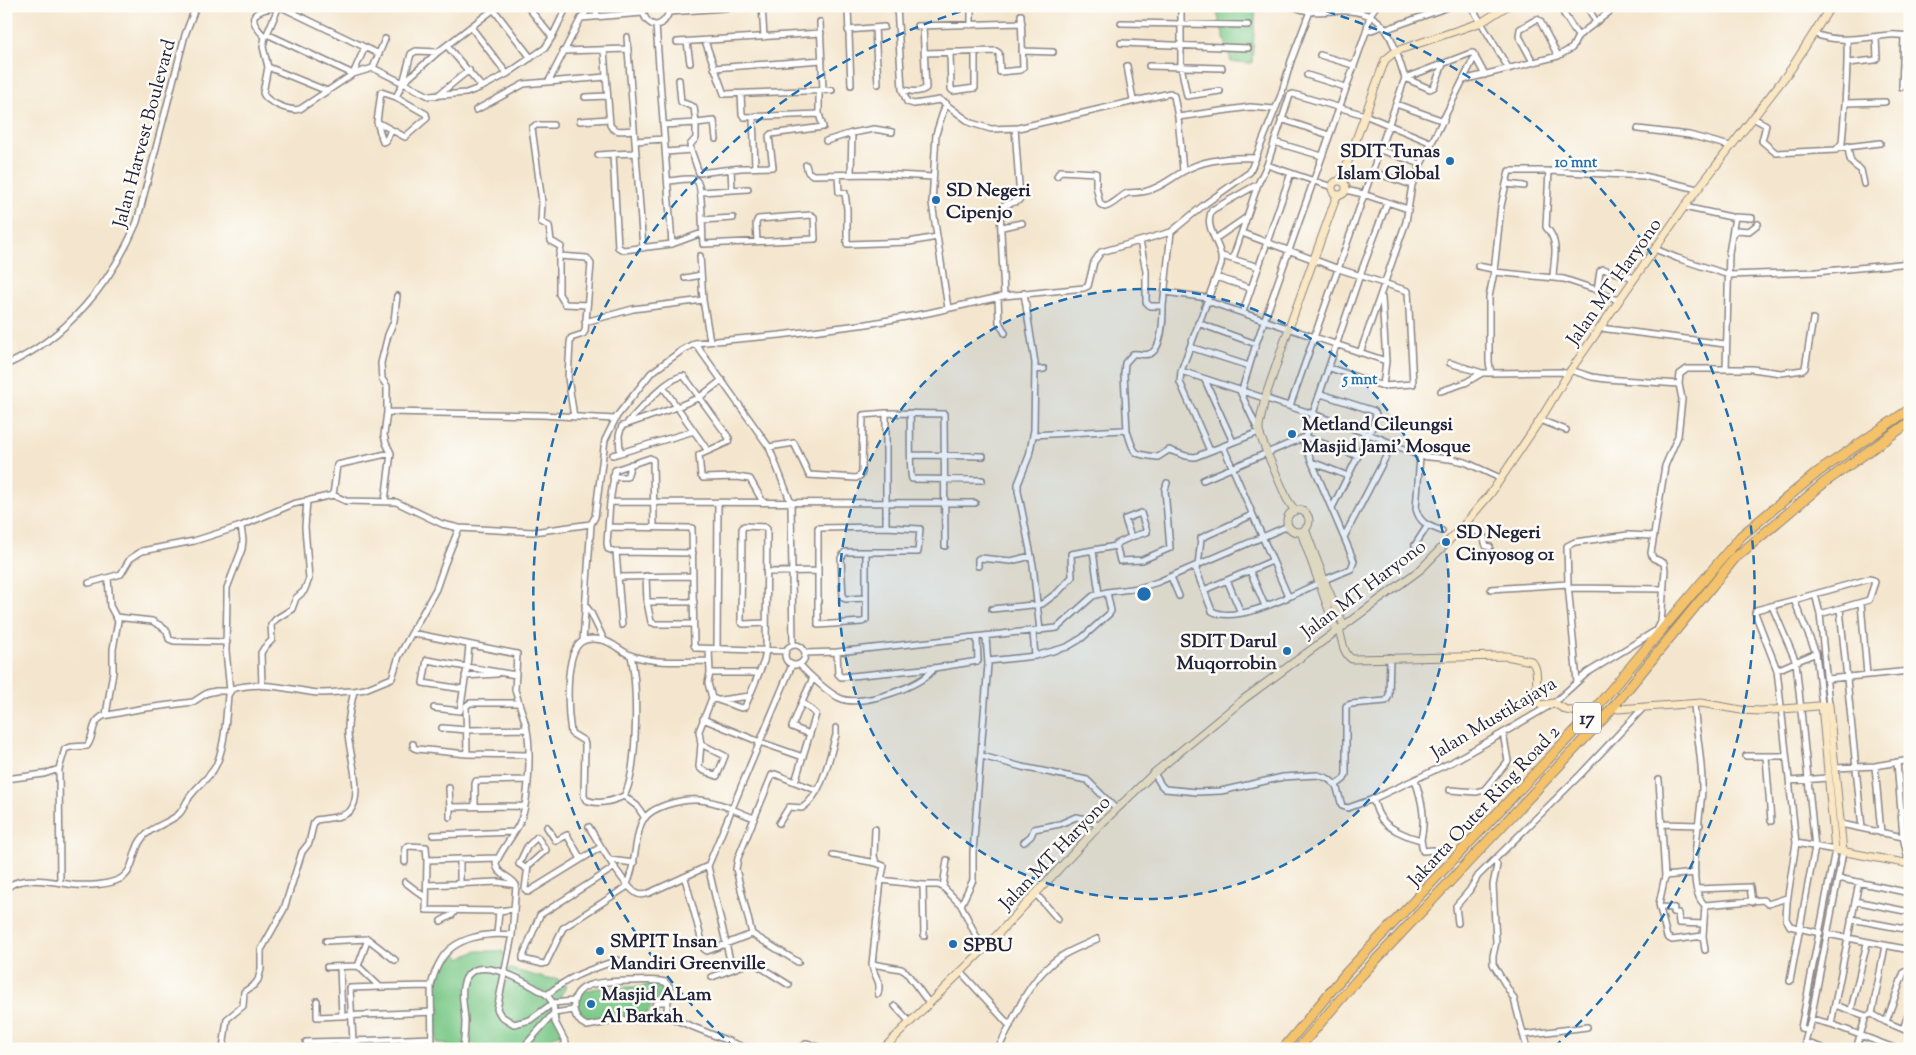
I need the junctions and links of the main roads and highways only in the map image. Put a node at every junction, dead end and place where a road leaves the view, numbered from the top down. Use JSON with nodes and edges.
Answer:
{"nodes":[{"id":1,"x":1910,"y":409,"type":"edge"},
{"id":2,"x":1910,"y":422,"type":"edge"},
{"id":3,"x":1283,"y":1049,"type":"edge"},
{"id":4,"x":1298,"y":1049,"type":"edge"}],
"edges":[{"from":1,"to":3,"type":"highway","name":"Jakarta Outer Ring Road 2","number":"17"},
{"from":2,"to":4,"type":"highway","name":"Jakarta Outer Ring Road 2","number":"17"}]}
